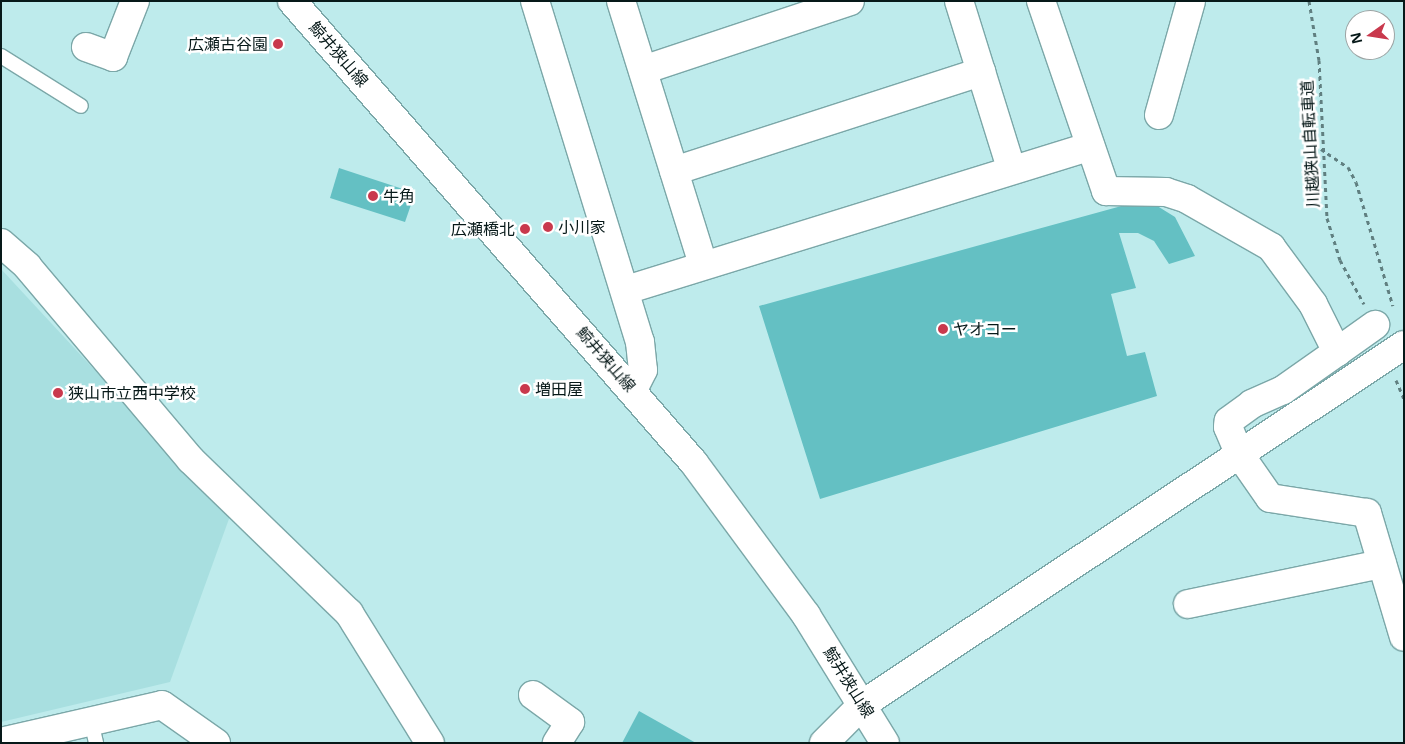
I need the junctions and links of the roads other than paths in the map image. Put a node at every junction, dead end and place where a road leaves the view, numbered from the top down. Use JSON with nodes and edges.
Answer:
{"nodes":[{"id":1,"x":135,"y":1,"type":"edge"},
{"id":2,"x":292,"y":1,"type":"edge"},
{"id":3,"x":535,"y":1,"type":"edge"},
{"id":4,"x":622,"y":1,"type":"edge"},
{"id":5,"x":850,"y":1,"type":"edge"},
{"id":6,"x":959,"y":1,"type":"edge"},
{"id":7,"x":1041,"y":1,"type":"edge"},
{"id":8,"x":1190,"y":1,"type":"edge"},
{"id":9,"x":86,"y":47,"type":"dead end"},
{"id":10,"x":1,"y":56,"type":"edge"},
{"id":11,"x":643,"y":70,"type":"junction"},
{"id":12,"x":981,"y":72,"type":"junction"},
{"id":13,"x":82,"y":106,"type":"dead end"},
{"id":14,"x":1159,"y":115,"type":"dead end"},
{"id":15,"x":1090,"y":146,"type":"junction"},
{"id":16,"x":1011,"y":168,"type":"junction"},
{"id":17,"x":674,"y":171,"type":"junction"},
{"id":18,"x":1,"y":243,"type":"edge"},
{"id":19,"x":703,"y":264,"type":"junction"},
{"id":20,"x":626,"y":290,"type":"junction"},
{"id":21,"x":1385,"y":318,"type":"road end"},
{"id":22,"x":1404,"y":345,"type":"edge"},
{"id":23,"x":1337,"y":352,"type":"junction"},
{"id":24,"x":633,"y":390,"type":"junction"},
{"id":25,"x":1240,"y":455,"type":"junction"},
{"id":26,"x":1382,"y":564,"type":"junction"},
{"id":27,"x":1188,"y":604,"type":"dead end"},
{"id":28,"x":1404,"y":637,"type":"edge"},
{"id":29,"x":533,"y":695,"type":"dead end"},
{"id":30,"x":864,"y":704,"type":"junction"},
{"id":31,"x":94,"y":732,"type":"edge"},
{"id":32,"x":1,"y":742,"type":"edge"},
{"id":33,"x":216,"y":743,"type":"edge"},
{"id":34,"x":430,"y":743,"type":"edge"},
{"id":35,"x":556,"y":743,"type":"edge"},
{"id":36,"x":824,"y":743,"type":"edge"},
{"id":37,"x":885,"y":743,"type":"edge"}],
"edges":[{"from":1,"to":9,"type":"street"},
{"from":2,"to":24,"type":"street","name":"鯨井狭山線"},
{"from":3,"to":20,"type":"street"},
{"from":4,"to":11,"type":"street"},
{"from":5,"to":11,"type":"street"},
{"from":6,"to":12,"type":"street"},
{"from":7,"to":15,"type":"street"},
{"from":8,"to":14,"type":"street"},
{"from":10,"to":13,"type":"lane"},
{"from":11,"to":17,"type":"street"},
{"from":12,"to":16,"type":"street"},
{"from":12,"to":17,"type":"street"},
{"from":15,"to":16,"type":"street"},
{"from":15,"to":23,"type":"street"},
{"from":16,"to":19,"type":"street"},
{"from":17,"to":19,"type":"street"},
{"from":18,"to":34,"type":"street"},
{"from":19,"to":20,"type":"street"},
{"from":20,"to":24,"type":"street"},
{"from":21,"to":23,"type":"street"},
{"from":22,"to":25,"type":"street"},
{"from":23,"to":25,"type":"street"},
{"from":24,"to":30,"type":"street","name":"鯨井狭山線"},
{"from":25,"to":26,"type":"street"},
{"from":25,"to":30,"type":"street"},
{"from":26,"to":27,"type":"street"},
{"from":26,"to":28,"type":"street"},
{"from":29,"to":35,"type":"street"},
{"from":30,"to":36,"type":"street"},
{"from":30,"to":37,"type":"street","name":"鯨井狭山線"},
{"from":31,"to":32,"type":"street"},
{"from":31,"to":33,"type":"street"}]}
